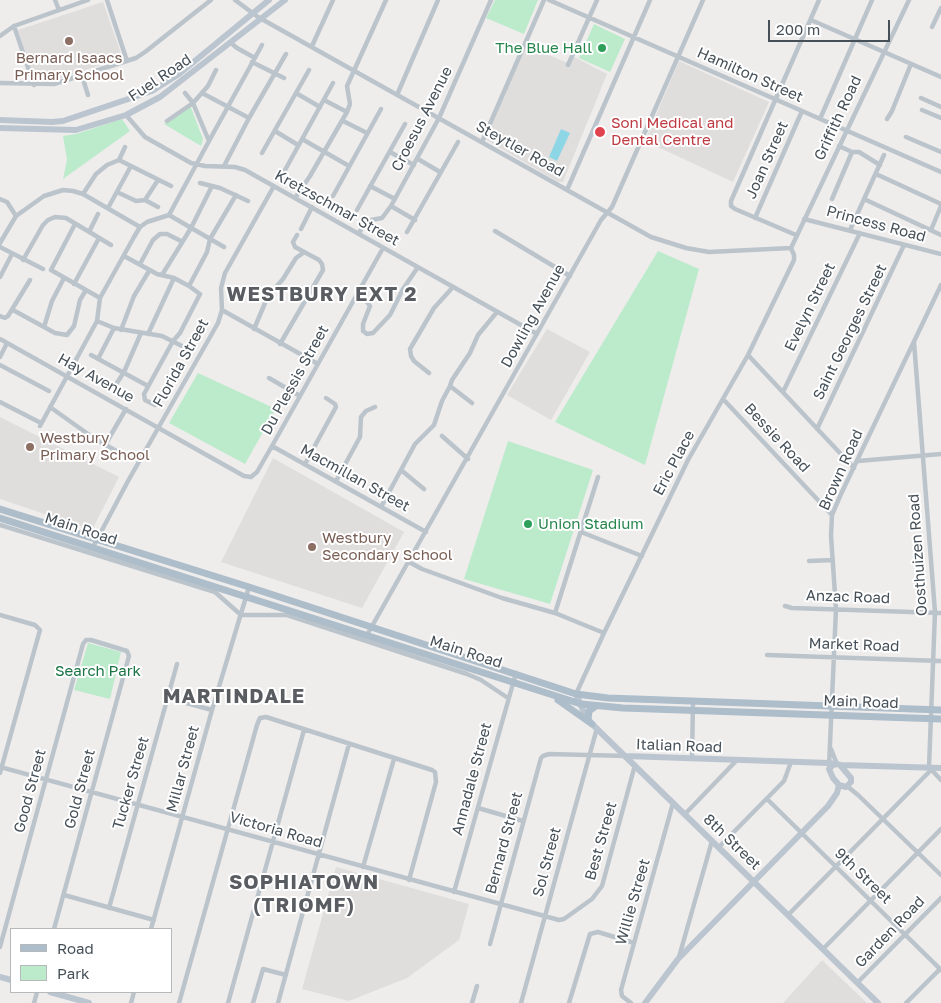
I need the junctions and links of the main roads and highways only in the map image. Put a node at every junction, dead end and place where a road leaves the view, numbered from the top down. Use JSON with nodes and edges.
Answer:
{"nodes":[{"id":1,"x":269,"y":0,"type":"edge"},
{"id":2,"x":285,"y":0,"type":"edge"},
{"id":3,"x":0,"y":120,"type":"edge"},
{"id":4,"x":0,"y":128,"type":"edge"},
{"id":5,"x":0,"y":509,"type":"edge"},
{"id":6,"x":0,"y":518,"type":"edge"},
{"id":7,"x":576,"y":694,"type":"junction"},
{"id":8,"x":552,"y":695,"type":"junction"},
{"id":9,"x":581,"y":704,"type":"junction"},
{"id":10,"x":596,"y":706,"type":"junction"},
{"id":11,"x":941,"y":710,"type":"edge"},
{"id":12,"x":831,"y":711,"type":"junction"},
{"id":13,"x":941,"y":719,"type":"edge"},
{"id":14,"x":593,"y":724,"type":"junction"},
{"id":15,"x":626,"y":756,"type":"junction"},
{"id":16,"x":808,"y":763,"type":"junction"},
{"id":17,"x":862,"y":765,"type":"junction"},
{"id":18,"x":834,"y":767,"type":"junction"},
{"id":19,"x":941,"y":768,"type":"edge"},
{"id":20,"x":849,"y":783,"type":"junction"},
{"id":21,"x":838,"y":785,"type":"junction"},
{"id":22,"x":828,"y":806,"type":"junction"},
{"id":23,"x":754,"y":881,"type":"junction"},
{"id":24,"x":54,"y":993,"type":"edge"},
{"id":25,"x":85,"y":1002,"type":"edge"},
{"id":26,"x":645,"y":1003,"type":"edge"},
{"id":27,"x":878,"y":1003,"type":"edge"}],
"edges":[{"from":1,"to":3,"type":"main road","name":"Fuel Road"},
{"from":2,"to":4,"type":"main road","name":"Fuel Road"},
{"from":5,"to":7,"type":"main road","name":"Main Road"},
{"from":6,"to":8,"type":"main road","name":"Main Road"},
{"from":7,"to":9,"type":"main road","name":"8th Street"},
{"from":7,"to":12,"type":"main road","name":"Main Road"},
{"from":8,"to":9,"type":"main road","name":"Main Road"},
{"from":8,"to":14,"type":"main road"},
{"from":9,"to":10,"type":"main road","name":"Main Road"},
{"from":9,"to":14,"type":"main road","name":"8th Street"},
{"from":10,"to":12,"type":"main road","name":"Main Road"},
{"from":10,"to":14,"type":"main road"},
{"from":11,"to":12,"type":"main road","name":"Main Road"},
{"from":12,"to":13,"type":"main road","name":"Main Road"},
{"from":14,"to":15,"type":"main road","name":"8th Street"},
{"from":15,"to":16,"type":"main road","name":"Italian Road"},
{"from":15,"to":23,"type":"main road","name":"8th Street"},
{"from":16,"to":18,"type":"main road","name":"Italian Road"},
{"from":16,"to":18,"type":"main road","name":"Italian Road"},
{"from":17,"to":18,"type":"main road","name":"Italian Road"},
{"from":17,"to":19,"type":"main road","name":"Italian Road"},
{"from":17,"to":20,"type":"main road"},
{"from":18,"to":20,"type":"main road"},
{"from":18,"to":21,"type":"main road"},
{"from":20,"to":21,"type":"main road"},
{"from":20,"to":22,"type":"main road"},
{"from":21,"to":22,"type":"main road"},
{"from":22,"to":23,"type":"main road"},
{"from":23,"to":26,"type":"main road"},
{"from":23,"to":27,"type":"main road","name":"8th Street"},
{"from":24,"to":25,"type":"main road"}]}
